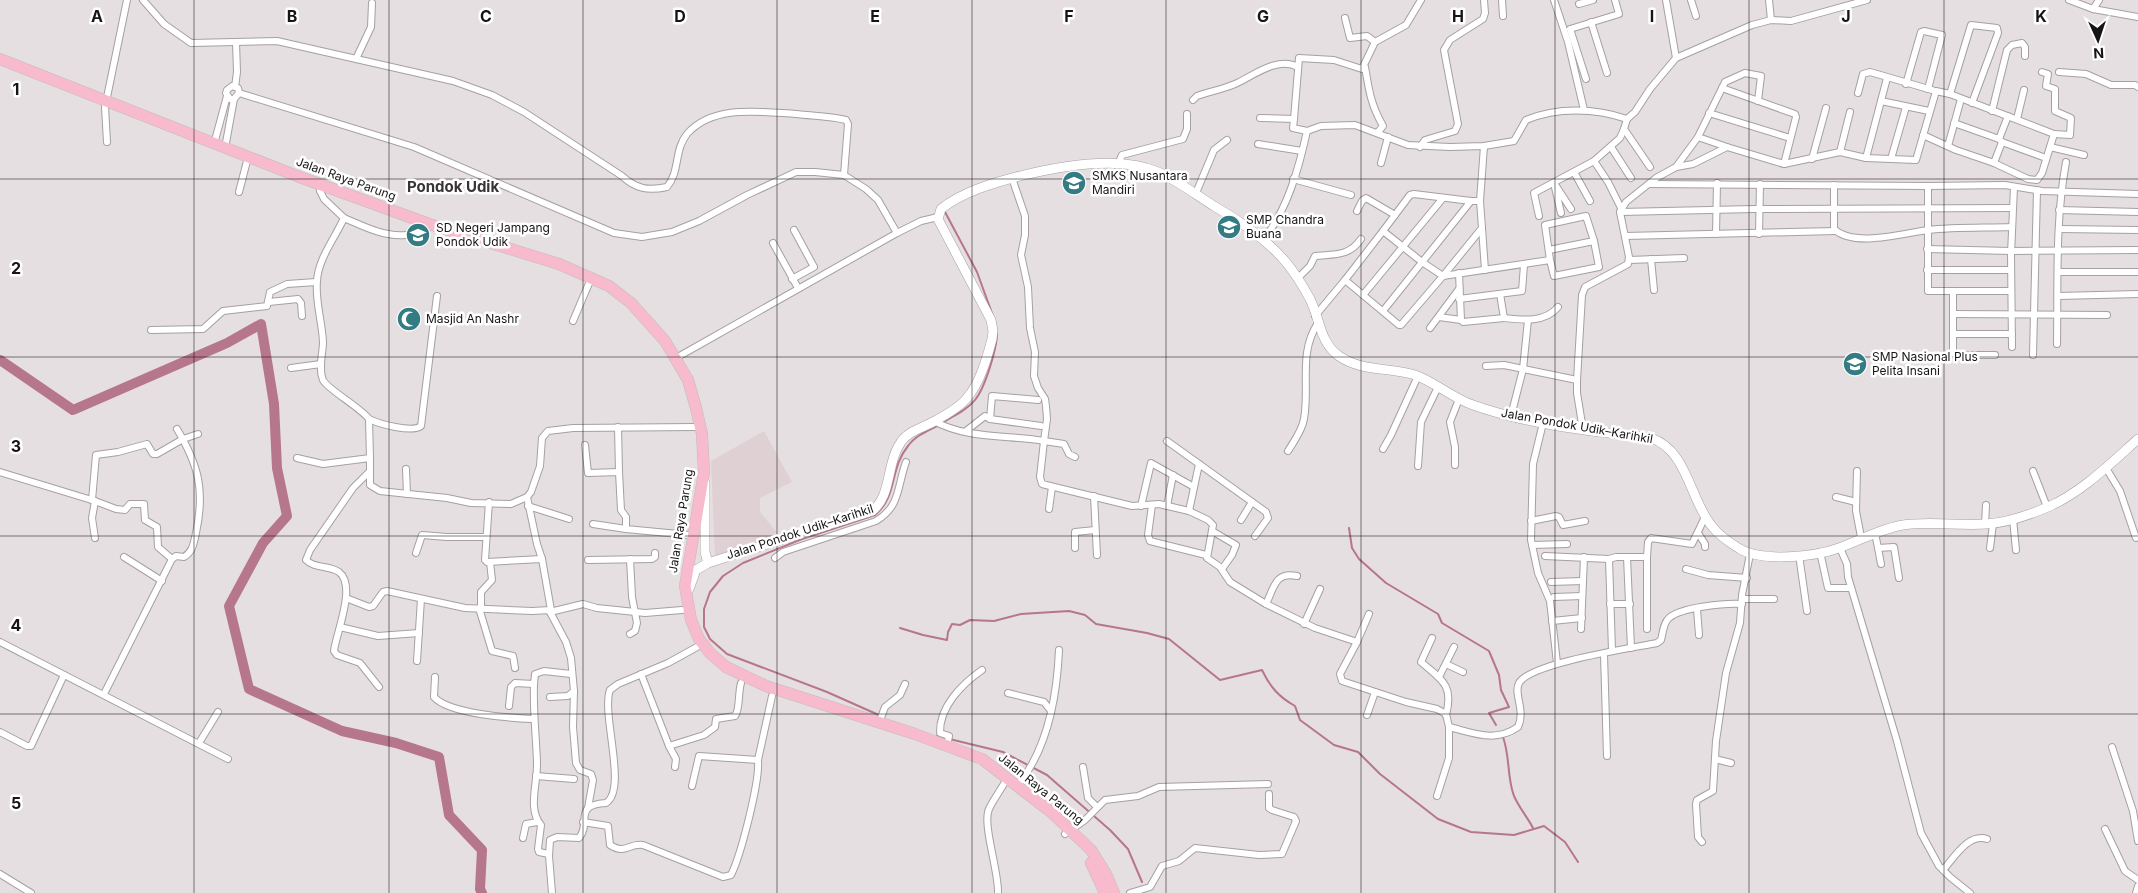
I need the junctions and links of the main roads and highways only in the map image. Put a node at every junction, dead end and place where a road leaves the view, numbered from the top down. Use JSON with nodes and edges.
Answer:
{"nodes":[{"id":1,"x":0,"y":59,"type":"edge"},
{"id":2,"x":0,"y":64,"type":"edge"},
{"id":3,"x":106,"y":104,"type":"junction"},
{"id":4,"x":429,"y":226,"type":"junction"},
{"id":5,"x":684,"y":605,"type":"junction"},
{"id":6,"x":828,"y":710,"type":"junction"},
{"id":7,"x":1068,"y":832,"type":"junction"},
{"id":8,"x":1105,"y":893,"type":"edge"},
{"id":9,"x":1114,"y":893,"type":"edge"}],
"edges":[{"from":1,"to":3,"type":"highway","name":"Jalan Raya Parung"},
{"from":2,"to":3,"type":"highway","name":"Jalan Raya Parung"},
{"from":3,"to":4,"type":"highway","name":"Jalan Raya Parung"},
{"from":3,"to":4,"type":"highway","name":"Jalan Raya Parung"},
{"from":4,"to":5,"type":"highway","name":"Jalan Raya Parung"},
{"from":4,"to":5,"type":"highway","name":"Jalan Raya Parung"},
{"from":5,"to":6,"type":"highway","name":"Jalan Raya Parung"},
{"from":5,"to":6,"type":"highway","name":"Jalan Raya Parung"},
{"from":6,"to":7,"type":"highway","name":"Jalan Raya Parung"},
{"from":6,"to":7,"type":"highway","name":"Jalan Raya Parung"},
{"from":7,"to":8,"type":"highway","name":"Jalan Raya Parung"},
{"from":7,"to":9,"type":"highway","name":"Jalan Raya Parung"}]}
